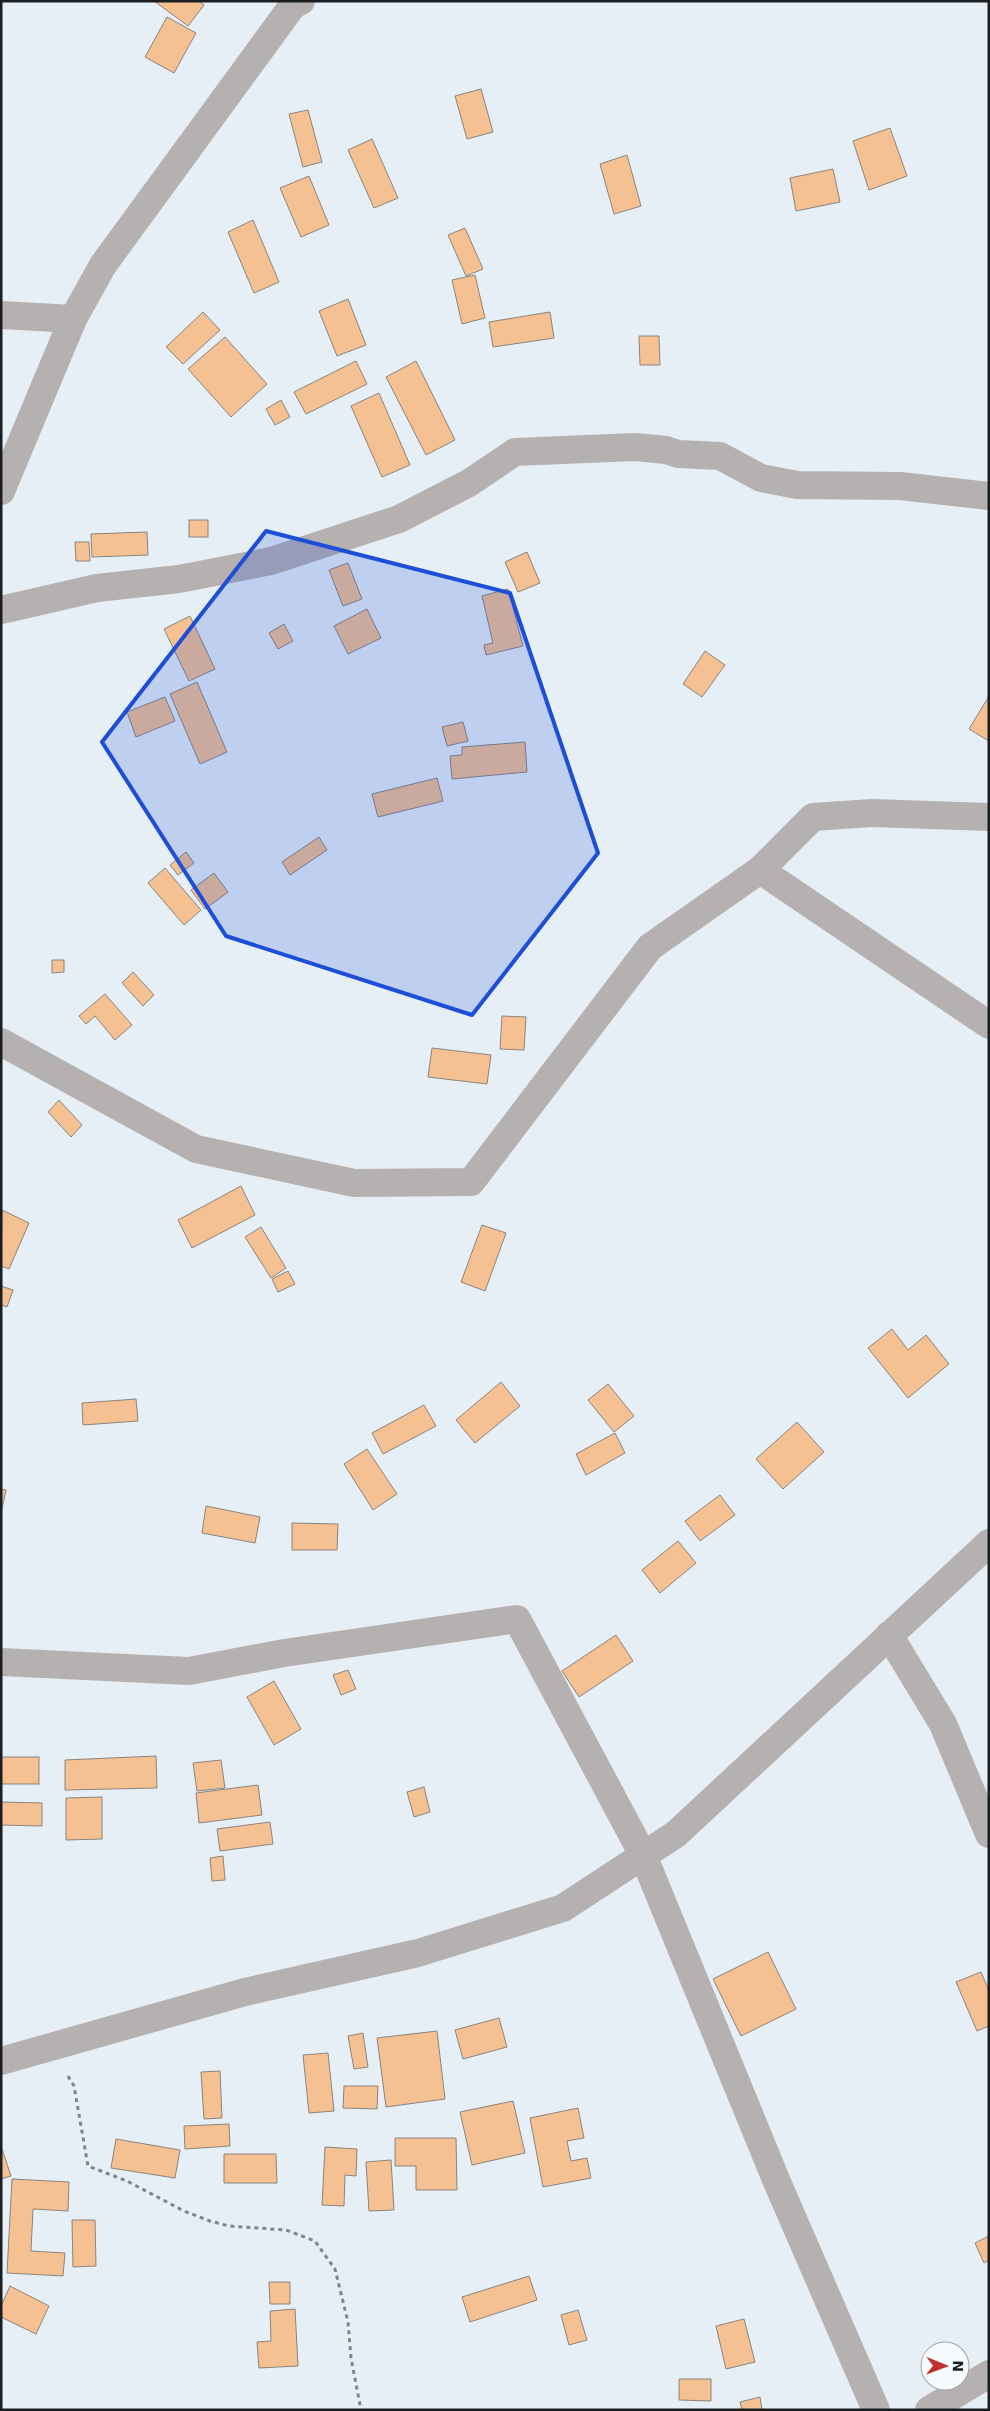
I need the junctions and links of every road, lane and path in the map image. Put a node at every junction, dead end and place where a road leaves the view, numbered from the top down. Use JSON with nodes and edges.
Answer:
{"nodes":[{"id":1,"x":301,"y":1,"type":"edge"},
{"id":2,"x":1,"y":315,"type":"edge"},
{"id":3,"x":72,"y":319,"type":"junction"},
{"id":4,"x":1,"y":491,"type":"edge"},
{"id":5,"x":989,"y":496,"type":"edge"},
{"id":6,"x":1,"y":610,"type":"edge"},
{"id":7,"x":989,"y":816,"type":"edge"},
{"id":8,"x":760,"y":870,"type":"junction"},
{"id":9,"x":989,"y":1025,"type":"edge"},
{"id":10,"x":1,"y":1042,"type":"edge"},
{"id":11,"x":989,"y":1543,"type":"edge"},
{"id":12,"x":889,"y":1635,"type":"junction"},
{"id":13,"x":1,"y":1662,"type":"edge"},
{"id":14,"x":989,"y":1834,"type":"edge"},
{"id":15,"x":643,"y":1855,"type":"junction"},
{"id":16,"x":33,"y":2054,"type":"junction"},
{"id":17,"x":1,"y":2062,"type":"edge"},
{"id":18,"x":989,"y":2374,"type":"edge"},
{"id":19,"x":362,"y":2410,"type":"edge"},
{"id":20,"x":876,"y":2410,"type":"edge"},
{"id":21,"x":928,"y":2410,"type":"edge"}],
"edges":[{"from":1,"to":3,"type":"street"},
{"from":2,"to":3,"type":"street"},
{"from":3,"to":4,"type":"street"},
{"from":5,"to":6,"type":"street"},
{"from":7,"to":8,"type":"street"},
{"from":8,"to":9,"type":"street"},
{"from":8,"to":10,"type":"street"},
{"from":11,"to":12,"type":"street"},
{"from":12,"to":14,"type":"street"},
{"from":12,"to":15,"type":"street"},
{"from":13,"to":15,"type":"street"},
{"from":15,"to":16,"type":"street"},
{"from":15,"to":20,"type":"street"},
{"from":16,"to":17,"type":"street"},
{"from":16,"to":19,"type":"path"},
{"from":18,"to":21,"type":"street"}]}
